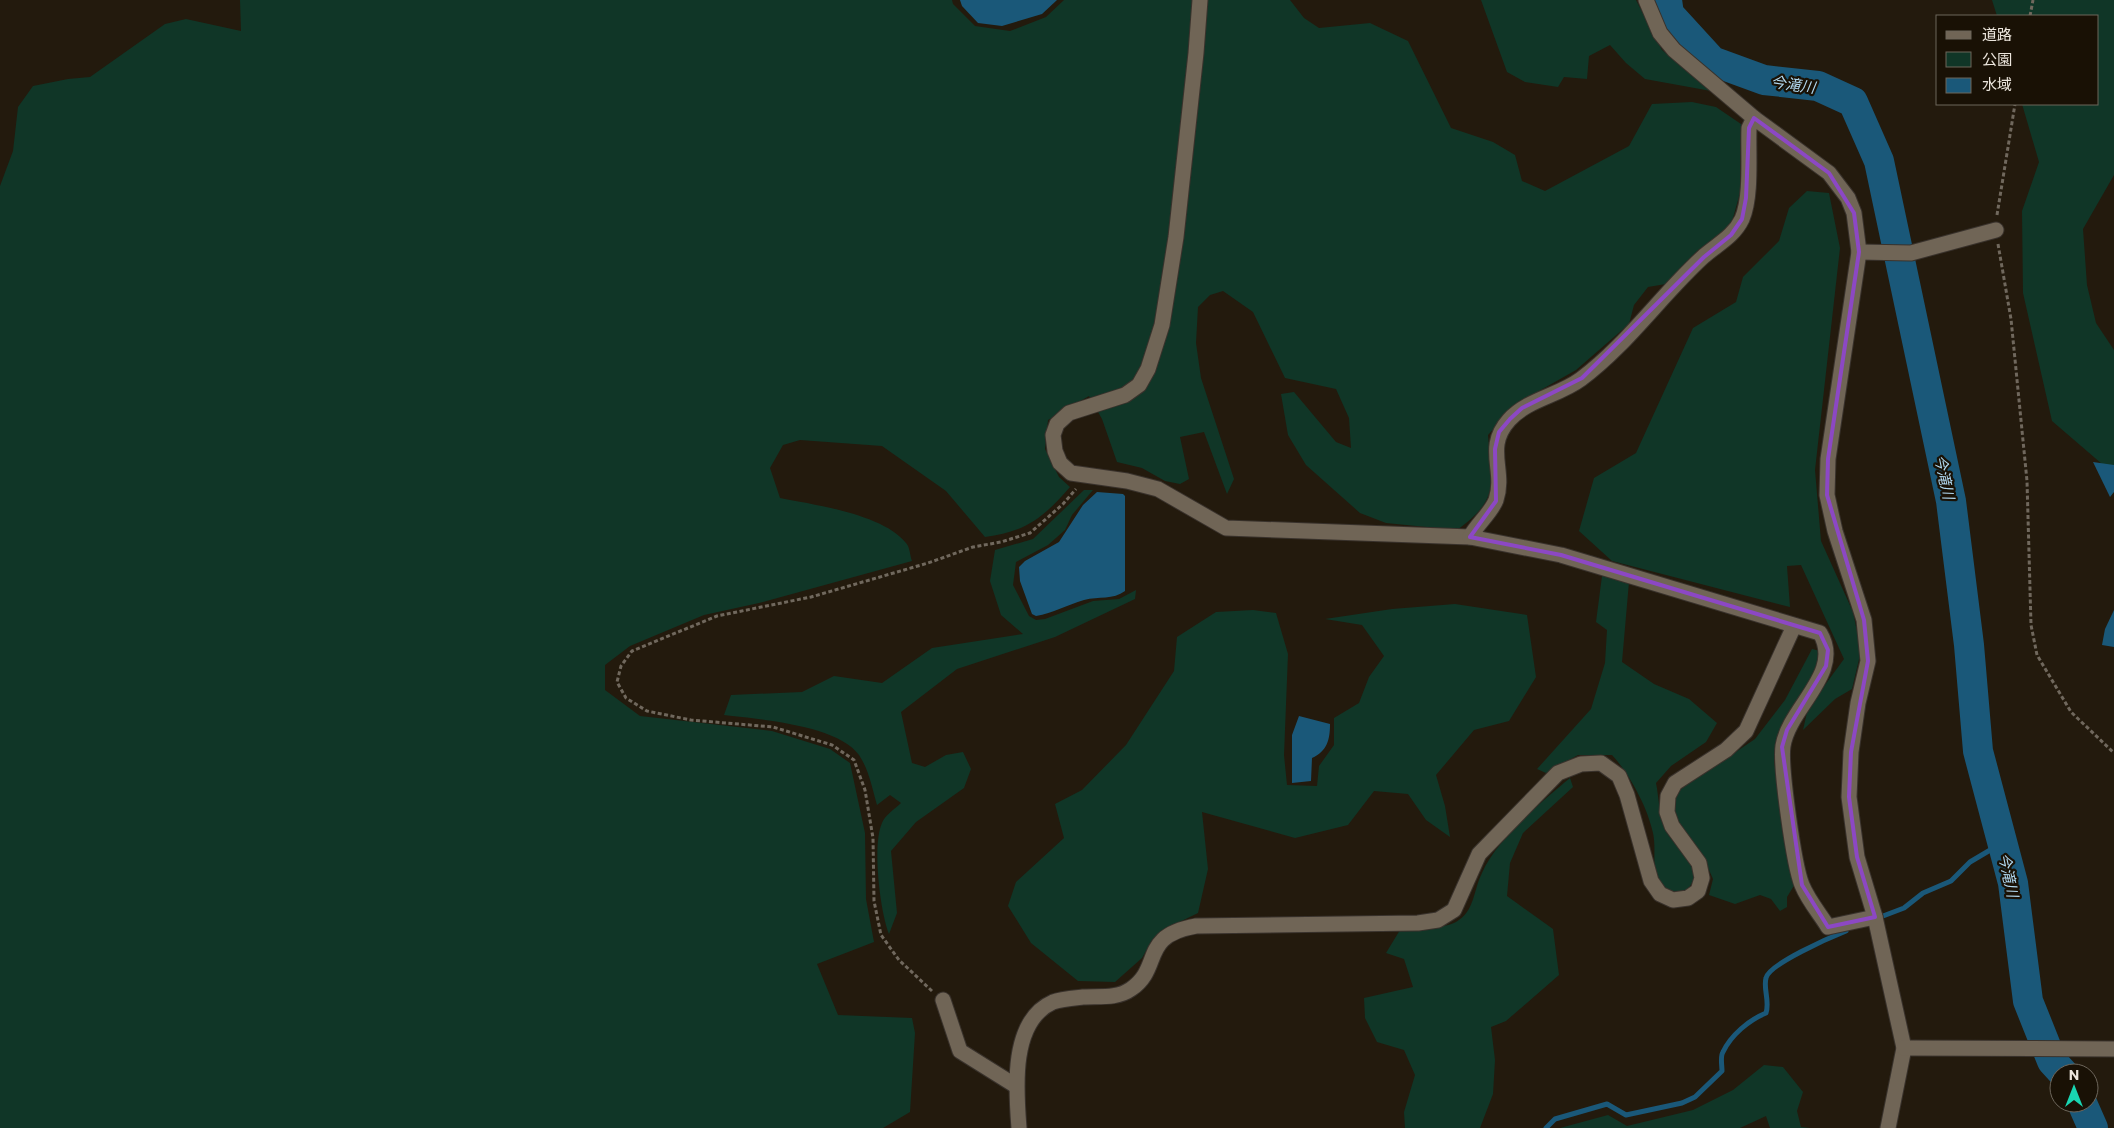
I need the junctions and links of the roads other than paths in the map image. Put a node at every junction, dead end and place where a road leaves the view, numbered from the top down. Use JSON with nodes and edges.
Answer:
{"nodes":[{"id":1,"x":1200,"y":0,"type":"edge"},
{"id":2,"x":1646,"y":0,"type":"edge"},
{"id":3,"x":1754,"y":118,"type":"junction"},
{"id":4,"x":1996,"y":230,"type":"road end"},
{"id":5,"x":1858,"y":252,"type":"junction"},
{"id":6,"x":1470,"y":537,"type":"junction"},
{"id":7,"x":1794,"y":626,"type":"junction"},
{"id":8,"x":1875,"y":917,"type":"junction"},
{"id":9,"x":943,"y":1000,"type":"road end"},
{"id":10,"x":1904,"y":1048,"type":"junction"},
{"id":11,"x":2114,"y":1049,"type":"edge"},
{"id":12,"x":1016,"y":1086,"type":"junction"},
{"id":13,"x":1019,"y":1128,"type":"edge"},
{"id":14,"x":1888,"y":1128,"type":"edge"}],
"edges":[{"from":1,"to":6,"type":"street"},
{"from":2,"to":3,"type":"street"},
{"from":3,"to":5,"type":"street"},
{"from":3,"to":6,"type":"street"},
{"from":4,"to":5,"type":"street"},
{"from":5,"to":8,"type":"street"},
{"from":6,"to":7,"type":"street"},
{"from":7,"to":8,"type":"street"},
{"from":7,"to":12,"type":"street"},
{"from":8,"to":10,"type":"street"},
{"from":9,"to":12,"type":"street"},
{"from":10,"to":11,"type":"street"},
{"from":10,"to":14,"type":"street"},
{"from":12,"to":13,"type":"street"}]}
